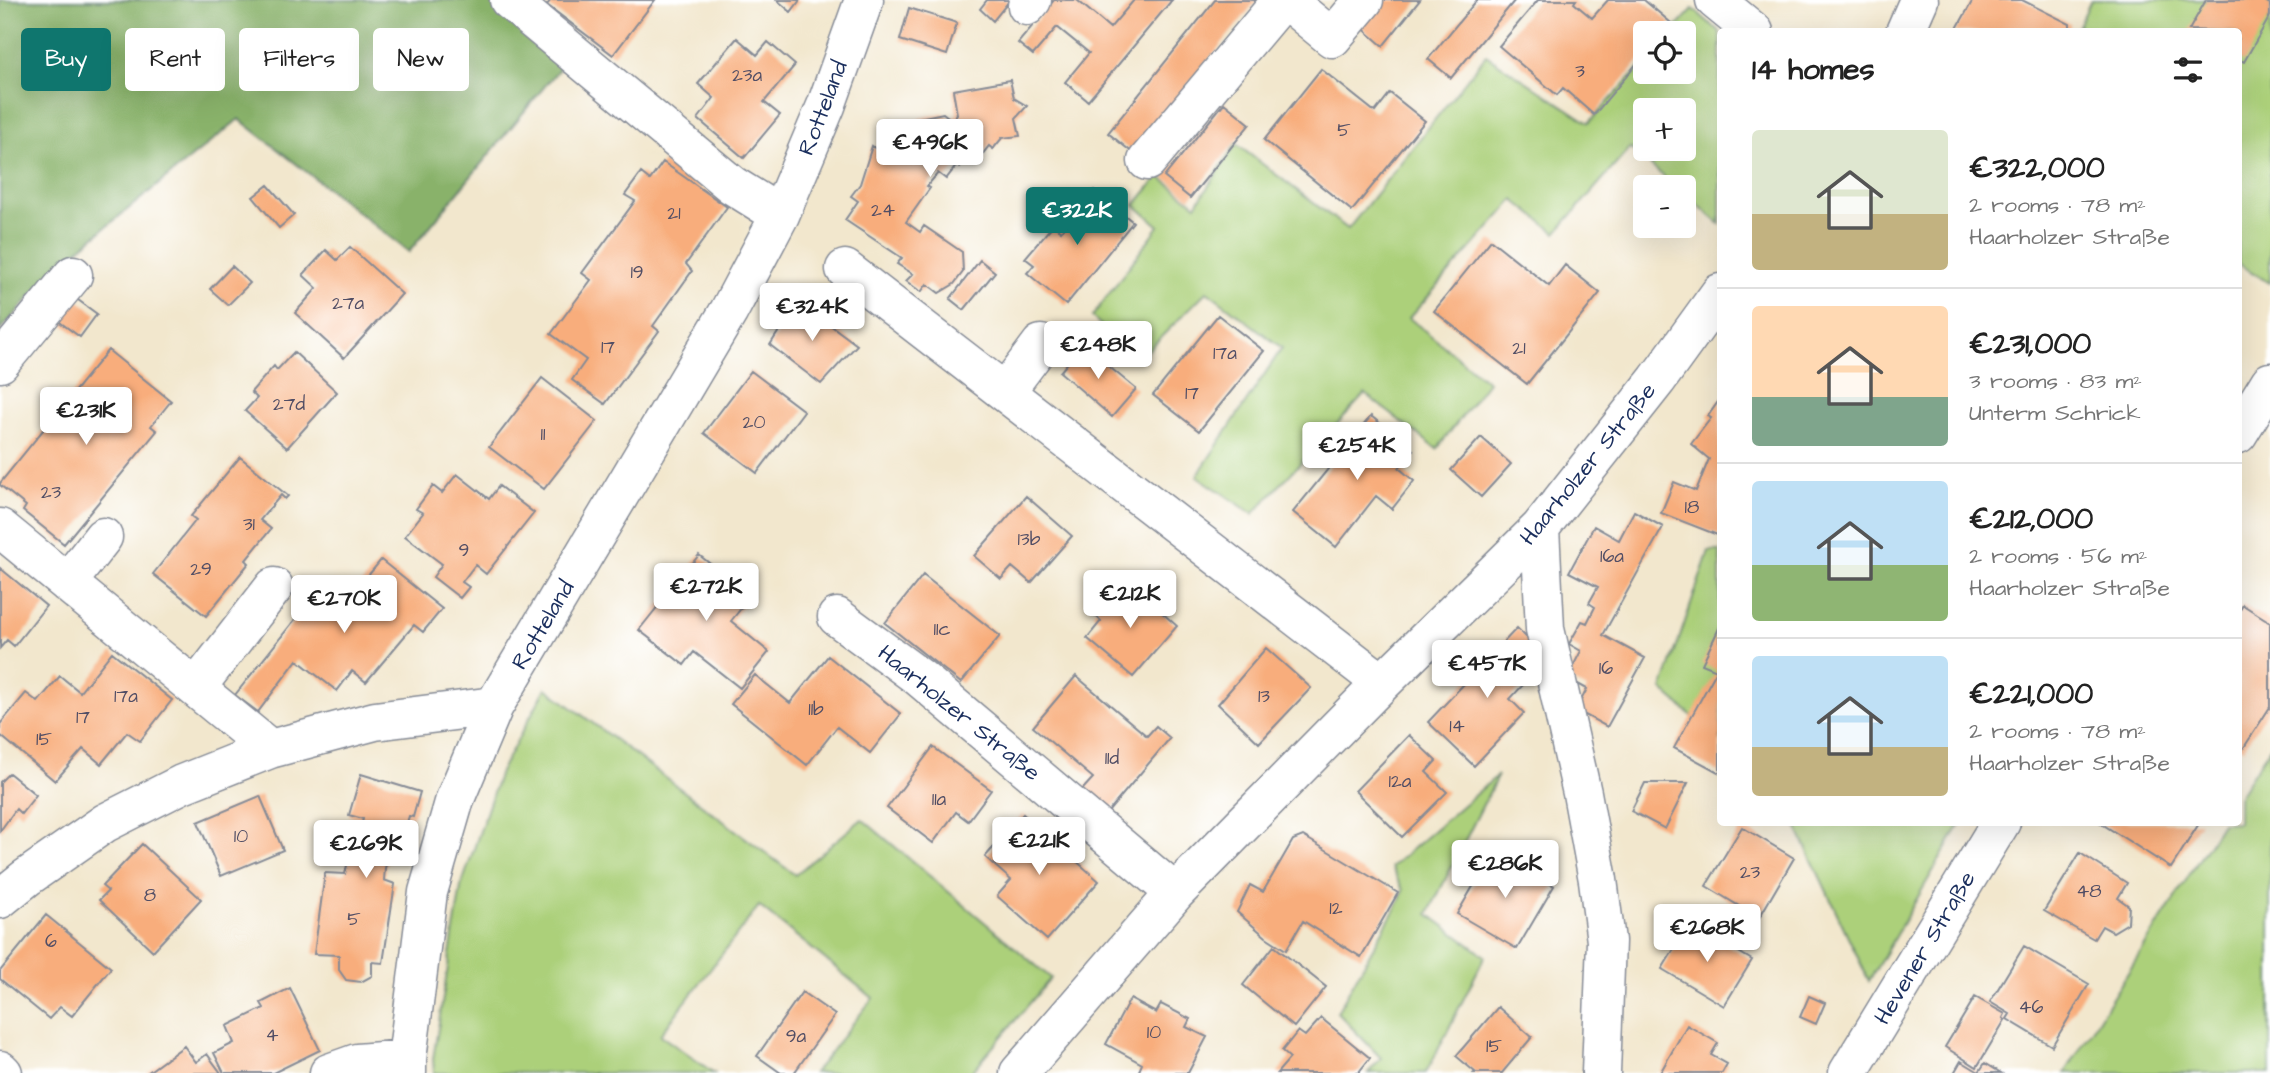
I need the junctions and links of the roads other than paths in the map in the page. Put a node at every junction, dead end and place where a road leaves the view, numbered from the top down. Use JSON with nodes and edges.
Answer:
{"nodes":[{"id":1,"x":509,"y":0,"type":"edge"},
{"id":2,"x":864,"y":0,"type":"edge"},
{"id":3,"x":1284,"y":0,"type":"edge"},
{"id":4,"x":1364,"y":0,"type":"edge"},
{"id":5,"x":1716,"y":0,"type":"edge"},
{"id":6,"x":1919,"y":0,"type":"edge"},
{"id":7,"x":1750,"y":28,"type":"edge"},
{"id":8,"x":1907,"y":28,"type":"edge"},
{"id":9,"x":1147,"y":160,"type":"dead end"},
{"id":10,"x":780,"y":215,"type":"junction"},
{"id":11,"x":845,"y":270,"type":"dead end"},
{"id":12,"x":73,"y":275,"type":"dead end"},
{"id":13,"x":1717,"y":297,"type":"edge"},
{"id":14,"x":1041,"y":344,"type":"dead end"},
{"id":15,"x":0,"y":363,"type":"edge"},
{"id":16,"x":2270,"y":382,"type":"edge"},
{"id":17,"x":1005,"y":392,"type":"junction"},
{"id":18,"x":2242,"y":428,"type":"edge"},
{"id":19,"x":1539,"y":528,"type":"junction"},
{"id":20,"x":11,"y":537,"type":"edge"},
{"id":21,"x":103,"y":537,"type":"dead end"},
{"id":22,"x":67,"y":583,"type":"junction"},
{"id":23,"x":274,"y":587,"type":"dead end"},
{"id":24,"x":837,"y":617,"type":"dead end"},
{"id":25,"x":1382,"y":683,"type":"junction"},
{"id":26,"x":195,"y":688,"type":"junction"},
{"id":27,"x":494,"y":706,"type":"junction"},
{"id":28,"x":270,"y":749,"type":"junction"},
{"id":29,"x":1999,"y":826,"type":"edge"},
{"id":30,"x":1175,"y":893,"type":"junction"},
{"id":31,"x":0,"y":899,"type":"edge"},
{"id":32,"x":407,"y":1066,"type":"edge"},
{"id":33,"x":329,"y":1073,"type":"edge"},
{"id":34,"x":1019,"y":1073,"type":"edge"},
{"id":35,"x":1601,"y":1073,"type":"edge"},
{"id":36,"x":1848,"y":1073,"type":"edge"}],
"edges":[{"from":1,"to":10,"type":"street"},
{"from":2,"to":10,"type":"street","name":"Rotteland"},
{"from":3,"to":4,"type":"street"},
{"from":3,"to":9,"type":"street"},
{"from":5,"to":7,"type":"street"},
{"from":6,"to":8,"type":"street"},
{"from":10,"to":27,"type":"street","name":"Rotteland"},
{"from":11,"to":17,"type":"street"},
{"from":12,"to":15,"type":"street"},
{"from":13,"to":19,"type":"street","name":"Haarholzer Straße"},
{"from":14,"to":17,"type":"street"},
{"from":16,"to":18,"type":"street"},
{"from":17,"to":25,"type":"street"},
{"from":19,"to":25,"type":"street","name":"Haarholzer Straße"},
{"from":19,"to":35,"type":"street"},
{"from":20,"to":22,"type":"street"},
{"from":21,"to":22,"type":"street"},
{"from":22,"to":26,"type":"street"},
{"from":23,"to":26,"type":"street"},
{"from":24,"to":30,"type":"street","name":"Haarholzer Straße"},
{"from":25,"to":30,"type":"street","name":"Haarholzer Straße"},
{"from":26,"to":28,"type":"street"},
{"from":27,"to":28,"type":"street"},
{"from":27,"to":32,"type":"street","name":"Rotteland"},
{"from":28,"to":31,"type":"street"},
{"from":29,"to":36,"type":"street","name":"Hevener Straße"},
{"from":30,"to":34,"type":"street","name":"Haarholzer Straße"},
{"from":32,"to":33,"type":"street"}]}
